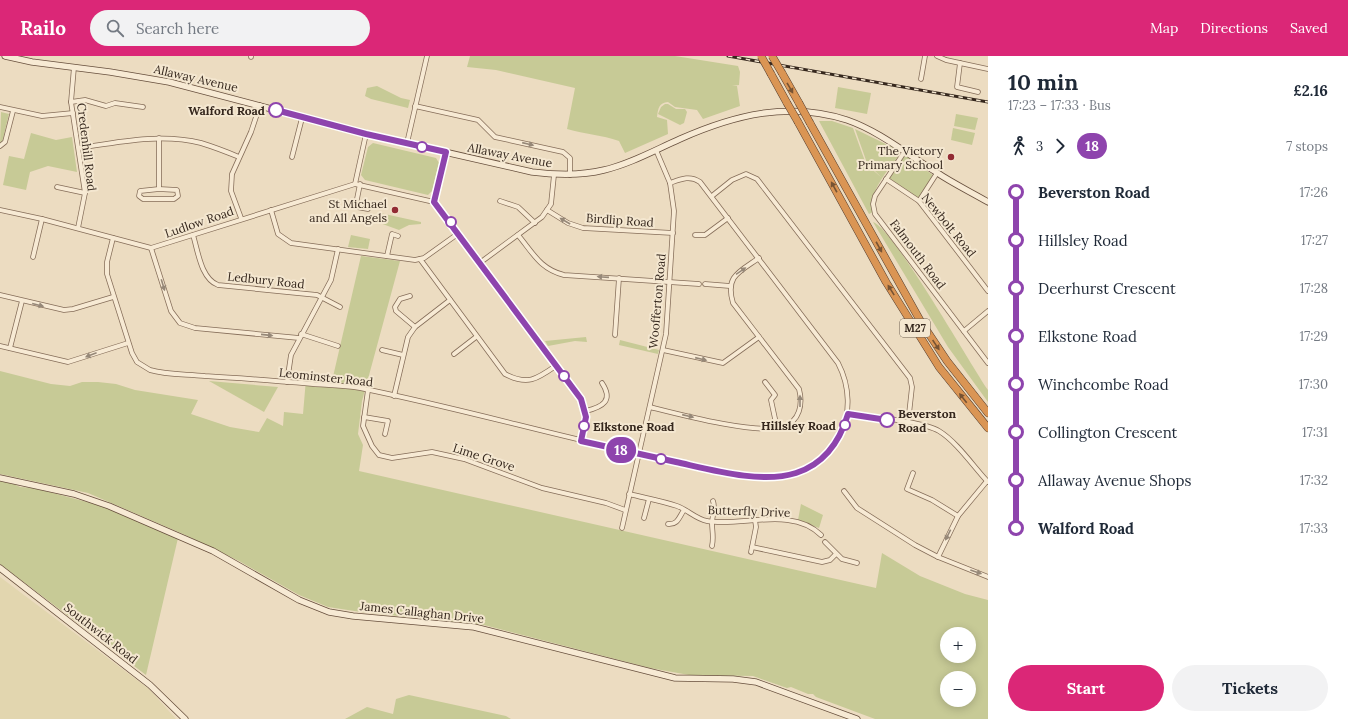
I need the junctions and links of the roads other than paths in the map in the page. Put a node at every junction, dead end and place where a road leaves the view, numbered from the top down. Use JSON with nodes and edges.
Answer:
{"nodes":[{"id":1,"x":5,"y":56,"type":"edge"},
{"id":2,"x":427,"y":56,"type":"edge"},
{"id":3,"x":761,"y":56,"type":"edge"},
{"id":4,"x":772,"y":56,"type":"edge"},
{"id":5,"x":925,"y":56,"type":"edge"},
{"id":6,"x":937,"y":56,"type":"edge"},
{"id":7,"x":960,"y":63,"type":"junction"},
{"id":8,"x":74,"y":68,"type":"junction"},
{"id":9,"x":988,"y":68,"type":"edge"},
{"id":10,"x":921,"y":79,"type":"dead end"},
{"id":11,"x":978,"y":92,"type":"dead end"},
{"id":12,"x":71,"y":102,"type":"junction"},
{"id":13,"x":260,"y":105,"type":"junction"},
{"id":14,"x":415,"y":106,"type":"junction"},
{"id":15,"x":0,"y":107,"type":"edge"},
{"id":16,"x":143,"y":107,"type":"dead end"},
{"id":17,"x":13,"y":111,"type":"junction"},
{"id":18,"x":73,"y":113,"type":"junction"},
{"id":19,"x":302,"y":118,"type":"junction"},
{"id":20,"x":366,"y":134,"type":"junction"},
{"id":21,"x":160,"y":138,"type":"junction"},
{"id":22,"x":407,"y":143,"type":"junction"},
{"id":23,"x":0,"y":146,"type":"edge"},
{"id":24,"x":79,"y":148,"type":"junction"},
{"id":25,"x":656,"y":150,"type":"junction"},
{"id":26,"x":905,"y":151,"type":"junction"},
{"id":27,"x":446,"y":152,"type":"junction"},
{"id":28,"x":239,"y":157,"type":"junction"},
{"id":29,"x":292,"y":157,"type":"dead end"},
{"id":30,"x":937,"y":173,"type":"junction"},
{"id":31,"x":554,"y":175,"type":"junction"},
{"id":32,"x":570,"y":175,"type":"junction"},
{"id":33,"x":886,"y":179,"type":"junction"},
{"id":34,"x":670,"y":182,"type":"junction"},
{"id":35,"x":355,"y":184,"type":"junction"},
{"id":36,"x":360,"y":184,"type":"junction"},
{"id":37,"x":57,"y":187,"type":"dead end"},
{"id":38,"x":159,"y":189,"type":"junction"},
{"id":39,"x":85,"y":193,"type":"junction"},
{"id":40,"x":712,"y":196,"type":"junction"},
{"id":41,"x":919,"y":200,"type":"junction"},
{"id":42,"x":500,"y":201,"type":"dead end"},
{"id":43,"x":434,"y":202,"type":"junction"},
{"id":44,"x":988,"y":202,"type":"edge"},
{"id":45,"x":368,"y":209,"type":"dead end"},
{"id":46,"x":0,"y":210,"type":"edge"},
{"id":47,"x":271,"y":210,"type":"junction"},
{"id":48,"x":547,"y":210,"type":"junction"},
{"id":49,"x":241,"y":218,"type":"junction"},
{"id":50,"x":728,"y":218,"type":"junction"},
{"id":51,"x":42,"y":219,"type":"junction"},
{"id":52,"x":535,"y":223,"type":"junction"},
{"id":53,"x":78,"y":228,"type":"junction"},
{"id":54,"x":459,"y":233,"type":"junction"},
{"id":55,"x":672,"y":234,"type":"junction"},
{"id":56,"x":193,"y":235,"type":"junction"},
{"id":57,"x":518,"y":235,"type":"junction"},
{"id":58,"x":695,"y":235,"type":"dead end"},
{"id":59,"x":398,"y":236,"type":"dead end"},
{"id":60,"x":113,"y":238,"type":"junction"},
{"id":61,"x":151,"y":248,"type":"junction"},
{"id":62,"x":338,"y":249,"type":"junction"},
{"id":63,"x":387,"y":256,"type":"junction"},
{"id":64,"x":33,"y":257,"type":"dead end"},
{"id":65,"x":759,"y":258,"type":"junction"},
{"id":66,"x":420,"y":260,"type":"junction"},
{"id":67,"x":481,"y":262,"type":"junction"},
{"id":68,"x":619,"y":278,"type":"junction"},
{"id":69,"x":669,"y":282,"type":"junction"},
{"id":70,"x":699,"y":284,"type":"dead end"},
{"id":71,"x":705,"y":284,"type":"dead end"},
{"id":72,"x":730,"y":286,"type":"junction"},
{"id":73,"x":988,"y":291,"type":"edge"},
{"id":74,"x":0,"y":296,"type":"edge"},
{"id":75,"x":410,"y":296,"type":"dead end"},
{"id":76,"x":113,"y":297,"type":"junction"},
{"id":77,"x":321,"y":298,"type":"junction"},
{"id":78,"x":450,"y":300,"type":"junction"},
{"id":79,"x":22,"y":301,"type":"junction"},
{"id":80,"x":340,"y":306,"type":"dead end"},
{"id":81,"x":988,"y":311,"type":"edge"},
{"id":82,"x":415,"y":327,"type":"junction"},
{"id":83,"x":964,"y":331,"type":"junction"},
{"id":84,"x":615,"y":335,"type":"dead end"},
{"id":85,"x":300,"y":336,"type":"junction"},
{"id":86,"x":476,"y":337,"type":"junction"},
{"id":87,"x":759,"y":337,"type":"junction"},
{"id":88,"x":128,"y":343,"type":"junction"},
{"id":89,"x":0,"y":346,"type":"edge"},
{"id":90,"x":338,"y":346,"type":"dead end"},
{"id":91,"x":10,"y":348,"type":"junction"},
{"id":92,"x":382,"y":350,"type":"dead end"},
{"id":93,"x":663,"y":350,"type":"junction"},
{"id":94,"x":454,"y":354,"type":"dead end"},
{"id":95,"x":403,"y":355,"type":"junction"},
{"id":96,"x":988,"y":363,"type":"edge"},
{"id":97,"x":557,"y":366,"type":"junction"},
{"id":98,"x":287,"y":382,"type":"junction"},
{"id":99,"x":765,"y":382,"type":"dead end"},
{"id":100,"x":602,"y":383,"type":"dead end"},
{"id":101,"x":368,"y":390,"type":"junction"},
{"id":102,"x":394,"y":396,"type":"junction"},
{"id":103,"x":650,"y":407,"type":"junction"},
{"id":104,"x":586,"y":411,"type":"junction"},
{"id":105,"x":988,"y":413,"type":"edge"},
{"id":106,"x":848,"y":414,"type":"junction"},
{"id":107,"x":364,"y":417,"type":"junction"},
{"id":108,"x":908,"y":423,"type":"junction"},
{"id":109,"x":777,"y":428,"type":"junction"},
{"id":110,"x":988,"y":428,"type":"edge"},
{"id":111,"x":385,"y":434,"type":"dead end"},
{"id":112,"x":581,"y":441,"type":"junction"},
{"id":113,"x":639,"y":454,"type":"junction"},
{"id":114,"x":913,"y":473,"type":"dead end"},
{"id":115,"x":0,"y":478,"type":"edge"},
{"id":116,"x":988,"y":482,"type":"edge"},
{"id":117,"x":844,"y":491,"type":"dead end"},
{"id":118,"x":629,"y":494,"type":"junction"},
{"id":119,"x":649,"y":499,"type":"junction"},
{"id":120,"x":713,"y":501,"type":"dead end"},
{"id":121,"x":626,"y":510,"type":"junction"},
{"id":122,"x":684,"y":510,"type":"junction"},
{"id":123,"x":958,"y":516,"type":"junction"},
{"id":124,"x":644,"y":518,"type":"dead end"},
{"id":125,"x":755,"y":520,"type":"junction"},
{"id":126,"x":712,"y":522,"type":"junction"},
{"id":127,"x":668,"y":524,"type":"dead end"},
{"id":128,"x":622,"y":528,"type":"dead end"},
{"id":129,"x":821,"y":535,"type":"dead end"},
{"id":130,"x":825,"y":542,"type":"dead end"},
{"id":131,"x":712,"y":546,"type":"dead end"},
{"id":132,"x":836,"y":554,"type":"junction"},
{"id":133,"x":938,"y":557,"type":"junction"},
{"id":134,"x":857,"y":563,"type":"dead end"},
{"id":135,"x":0,"y":568,"type":"edge"},
{"id":136,"x":988,"y":576,"type":"edge"},
{"id":137,"x":185,"y":719,"type":"edge"},
{"id":138,"x":857,"y":719,"type":"edge"}],
"edges":[{"from":1,"to":8,"type":"street","name":"Allaway Avenue"},
{"from":2,"to":14,"type":"street"},
{"from":110,"to":3,"type":"highway","number":"M27","one_way":true,"bridge":true},
{"from":4,"to":105,"type":"highway","number":"M27","one_way":true,"bridge":true},
{"from":5,"to":10,"type":"street"},
{"from":6,"to":7,"type":"street"},
{"from":7,"to":9,"type":"street"},
{"from":7,"to":11,"type":"street"},
{"from":8,"to":12,"type":"street","name":"Credenhill Road"},
{"from":8,"to":13,"type":"street","name":"Allaway Avenue"},
{"from":12,"to":16,"type":"street"},
{"from":12,"to":18,"type":"street","name":"Credenhill Road"},
{"from":13,"to":19,"type":"street","name":"Allaway Avenue"},
{"from":13,"to":28,"type":"street"},
{"from":14,"to":22,"type":"street"},
{"from":14,"to":32,"type":"street","one_way":true},
{"from":15,"to":17,"type":"street"},
{"from":17,"to":18,"type":"street"},
{"from":17,"to":23,"type":"street"},
{"from":18,"to":24,"type":"street","name":"Credenhill Road"},
{"from":19,"to":20,"type":"street","name":"Allaway Avenue"},
{"from":19,"to":29,"type":"street"},
{"from":20,"to":22,"type":"street","name":"Allaway Avenue"},
{"from":20,"to":35,"type":"street"},
{"from":21,"to":24,"type":"street"},
{"from":21,"to":28,"type":"street"},
{"from":21,"to":38,"type":"street"},
{"from":22,"to":27,"type":"street","name":"Allaway Avenue"},
{"from":24,"to":39,"type":"street","name":"Credenhill Road"},
{"from":25,"to":26,"type":"street","name":"Allaway Avenue"},
{"from":25,"to":32,"type":"street","name":"Allaway Avenue"},
{"from":25,"to":34,"type":"street","name":"Woofferton Road"},
{"from":26,"to":30,"type":"street","name":"Allaway Avenue"},
{"from":26,"to":33,"type":"street","name":"Falmouth Road"},
{"from":27,"to":31,"type":"street","name":"Allaway Avenue"},
{"from":27,"to":43,"type":"street"},
{"from":28,"to":49,"type":"street"},
{"from":30,"to":41,"type":"street"},
{"from":30,"to":44,"type":"street","name":"Allaway Avenue"},
{"from":31,"to":32,"type":"street","name":"Allaway Avenue"},
{"from":31,"to":48,"type":"street"},
{"from":33,"to":41,"type":"street","name":"Newbolt Road"},
{"from":33,"to":83,"type":"street","name":"Falmouth Road"},
{"from":34,"to":40,"type":"street"},
{"from":34,"to":55,"type":"street","name":"Woofferton Road"},
{"from":35,"to":36,"type":"street","name":"Ludlow Road"},
{"from":35,"to":47,"type":"street","name":"Ludlow Road"},
{"from":36,"to":43,"type":"street","name":"Ludlow Road"},
{"from":36,"to":45,"type":"street"},
{"from":37,"to":39,"type":"street"},
{"from":38,"to":38,"type":"street"},
{"from":39,"to":53,"type":"street","name":"Credenhill Road"},
{"from":40,"to":50,"type":"street"},
{"from":40,"to":108,"type":"street"},
{"from":41,"to":73,"type":"street","name":"Newbolt Road"},
{"from":42,"to":52,"type":"street"},
{"from":43,"to":54,"type":"street"},
{"from":46,"to":51,"type":"street","name":"Ludlow Road"},
{"from":47,"to":49,"type":"street","name":"Ludlow Road"},
{"from":47,"to":62,"type":"street"},
{"from":48,"to":52,"type":"street"},
{"from":55,"to":48,"type":"street","name":"Birdlip Road","one_way":true},
{"from":49,"to":56,"type":"street","name":"Ludlow Road"},
{"from":50,"to":58,"type":"street"},
{"from":50,"to":65,"type":"street"},
{"from":51,"to":53,"type":"street","name":"Ludlow Road"},
{"from":51,"to":64,"type":"street"},
{"from":52,"to":57,"type":"street"},
{"from":53,"to":60,"type":"street","name":"Ludlow Road"},
{"from":54,"to":66,"type":"street"},
{"from":54,"to":67,"type":"street"},
{"from":55,"to":69,"type":"street","name":"Woofferton Road"},
{"from":56,"to":61,"type":"street","name":"Ludlow Road"},
{"from":56,"to":77,"type":"street","name":"Ledbury Road"},
{"from":57,"to":67,"type":"street"},
{"from":68,"to":57,"type":"street","one_way":true},
{"from":59,"to":63,"type":"street"},
{"from":60,"to":61,"type":"street","name":"Ludlow Road"},
{"from":60,"to":76,"type":"street","name":"Leominster Road"},
{"from":61,"to":85,"type":"street","one_way":true},
{"from":62,"to":63,"type":"street"},
{"from":62,"to":77,"type":"street"},
{"from":63,"to":66,"type":"street"},
{"from":72,"to":65,"type":"street","one_way":true},
{"from":65,"to":106,"type":"street"},
{"from":66,"to":78,"type":"street"},
{"from":67,"to":97,"type":"street"},
{"from":68,"to":69,"type":"street"},
{"from":68,"to":84,"type":"street"},
{"from":69,"to":70,"type":"street"},
{"from":69,"to":93,"type":"street","name":"Woofferton Road"},
{"from":71,"to":72,"type":"street"},
{"from":72,"to":87,"type":"street"},
{"from":74,"to":79,"type":"street"},
{"from":75,"to":82,"type":"street"},
{"from":79,"to":76,"type":"street","one_way":true},
{"from":76,"to":88,"type":"street","name":"Leominster Road"},
{"from":77,"to":80,"type":"street"},
{"from":77,"to":85,"type":"street"},
{"from":78,"to":82,"type":"street"},
{"from":78,"to":86,"type":"street"},
{"from":79,"to":91,"type":"street"},
{"from":81,"to":83,"type":"street"},
{"from":82,"to":95,"type":"street"},
{"from":83,"to":96,"type":"street","name":"Falmouth Road"},
{"from":85,"to":90,"type":"street"},
{"from":85,"to":98,"type":"street"},
{"from":86,"to":94,"type":"street"},
{"from":86,"to":97,"type":"street"},
{"from":93,"to":87,"type":"street","one_way":true},
{"from":109,"to":87,"type":"street","one_way":true},
{"from":88,"to":91,"type":"street","one_way":true},
{"from":88,"to":98,"type":"street","name":"Leominster Road"},
{"from":89,"to":91,"type":"street"},
{"from":92,"to":95,"type":"street"},
{"from":93,"to":103,"type":"street","name":"Woofferton Road"},
{"from":95,"to":102,"type":"street"},
{"from":97,"to":104,"type":"street"},
{"from":98,"to":101,"type":"street","name":"Leominster Road"},
{"from":99,"to":109,"type":"street"},
{"from":100,"to":104,"type":"street"},
{"from":101,"to":102,"type":"street","name":"Leominster Road"},
{"from":101,"to":107,"type":"street","name":"Lime Grove"},
{"from":102,"to":112,"type":"street","name":"Leominster Road"},
{"from":103,"to":109,"type":"street","one_way":true},
{"from":103,"to":113,"type":"street","name":"Woofferton Road"},
{"from":104,"to":112,"type":"street"},
{"from":106,"to":108,"type":"street"},
{"from":106,"to":113,"type":"street","name":"Leominster Road"},
{"from":107,"to":111,"type":"street"},
{"from":107,"to":121,"type":"street","name":"Lime Grove"},
{"from":108,"to":116,"type":"street"},
{"from":112,"to":113,"type":"street","name":"Leominster Road"},
{"from":113,"to":118,"type":"street","name":"Woofferton Road"},
{"from":114,"to":123,"type":"street"},
{"from":115,"to":138,"type":"street","name":"James Callaghan Drive"},
{"from":116,"to":123,"type":"street"},
{"from":117,"to":133,"type":"street"},
{"from":118,"to":119,"type":"street","name":"Butterfly Drive"},
{"from":118,"to":121,"type":"street","name":"Woofferton Road"},
{"from":119,"to":122,"type":"street","name":"Butterfly Drive"},
{"from":119,"to":124,"type":"street"},
{"from":120,"to":126,"type":"street"},
{"from":121,"to":128,"type":"street","name":"Woofferton Road"},
{"from":122,"to":126,"type":"street","name":"Butterfly Drive"},
{"from":122,"to":127,"type":"street"},
{"from":123,"to":133,"type":"street","one_way":true},
{"from":125,"to":126,"type":"street","name":"Butterfly Drive"},
{"from":125,"to":129,"type":"street","name":"Butterfly Drive"},
{"from":125,"to":132,"type":"street"},
{"from":126,"to":131,"type":"street"},
{"from":130,"to":132,"type":"street"},
{"from":132,"to":134,"type":"street"},
{"from":133,"to":136,"type":"street","one_way":true},
{"from":135,"to":137,"type":"street","name":"Southwick Road"}]}
